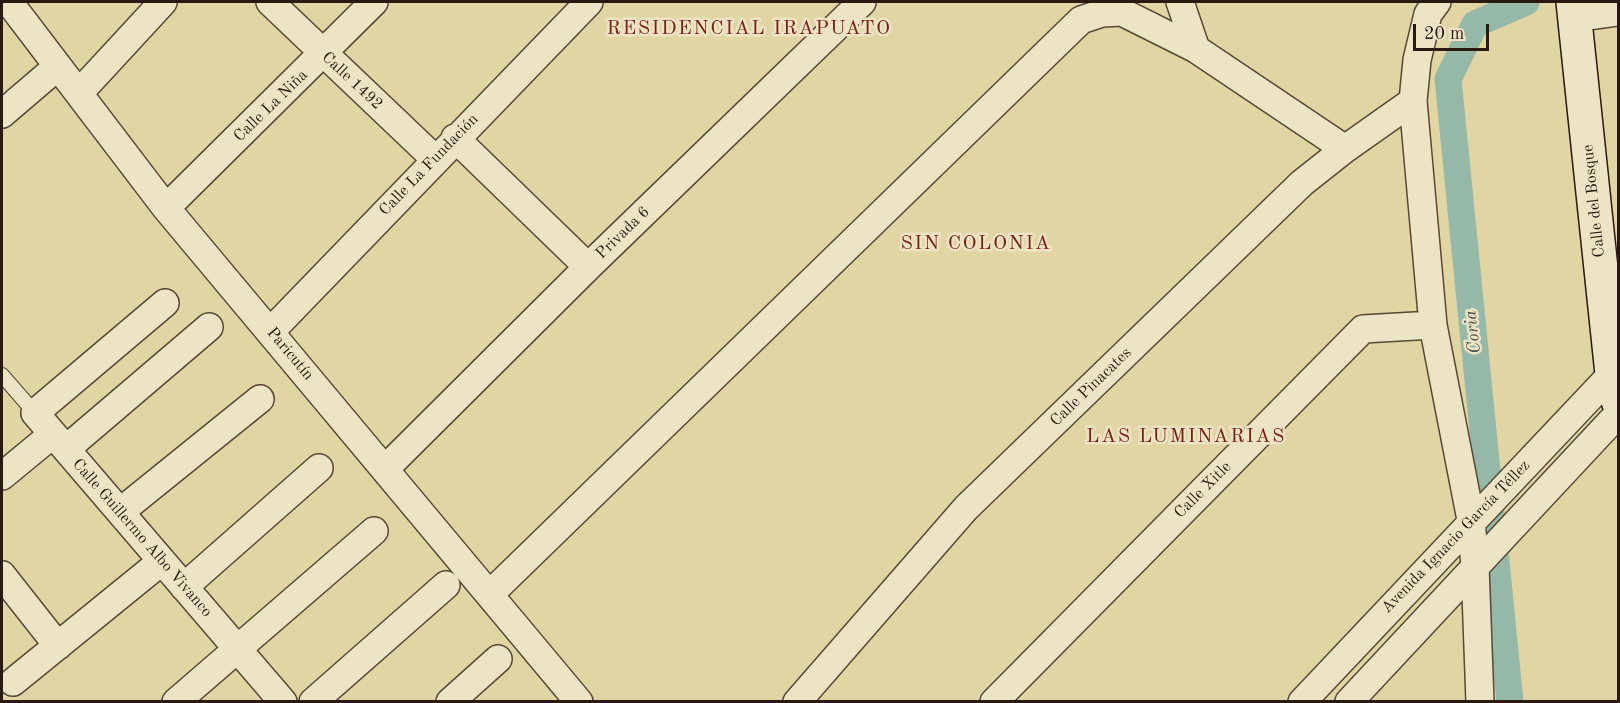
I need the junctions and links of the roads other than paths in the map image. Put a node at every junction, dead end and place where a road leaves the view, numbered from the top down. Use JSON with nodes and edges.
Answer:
{"nodes":[{"id":1,"x":9,"y":2,"type":"edge"},
{"id":2,"x":163,"y":2,"type":"edge"},
{"id":3,"x":270,"y":2,"type":"edge"},
{"id":4,"x":374,"y":2,"type":"edge"},
{"id":5,"x":589,"y":2,"type":"edge"},
{"id":6,"x":862,"y":2,"type":"edge"},
{"id":7,"x":1180,"y":2,"type":"edge"},
{"id":8,"x":1108,"y":7,"type":"edge"},
{"id":9,"x":1433,"y":8,"type":"edge"},
{"id":10,"x":1574,"y":10,"type":"edge"},
{"id":11,"x":1618,"y":12,"type":"edge"},
{"id":12,"x":1196,"y":49,"type":"junction"},
{"id":13,"x":323,"y":54,"type":"junction"},
{"id":14,"x":57,"y":67,"type":"junction"},
{"id":15,"x":78,"y":93,"type":"junction"},
{"id":16,"x":1413,"y":101,"type":"junction"},
{"id":17,"x":2,"y":114,"type":"edge"},
{"id":18,"x":455,"y":138,"type":"junction"},
{"id":19,"x":1345,"y":149,"type":"junction"},
{"id":20,"x":435,"y":159,"type":"junction"},
{"id":21,"x":166,"y":208,"type":"junction"},
{"id":22,"x":588,"y":267,"type":"junction"},
{"id":23,"x":165,"y":303,"type":"dead end"},
{"id":24,"x":1433,"y":325,"type":"junction"},
{"id":25,"x":209,"y":327,"type":"dead end"},
{"id":26,"x":1613,"y":327,"type":"edge"},
{"id":27,"x":271,"y":331,"type":"junction"},
{"id":28,"x":2,"y":375,"type":"edge"},
{"id":29,"x":1615,"y":387,"type":"edge"},
{"id":30,"x":260,"y":399,"type":"dead end"},
{"id":31,"x":35,"y":413,"type":"junction"},
{"id":32,"x":1618,"y":414,"type":"edge"},
{"id":33,"x":59,"y":441,"type":"junction"},
{"id":34,"x":319,"y":468,"type":"dead end"},
{"id":35,"x":386,"y":468,"type":"junction"},
{"id":36,"x":2,"y":476,"type":"edge"},
{"id":37,"x":1479,"y":511,"type":"junction"},
{"id":38,"x":120,"y":512,"type":"junction"},
{"id":39,"x":374,"y":531,"type":"dead end"},
{"id":40,"x":1484,"y":557,"type":"junction"},
{"id":41,"x":162,"y":561,"type":"junction"},
{"id":42,"x":2,"y":575,"type":"edge"},
{"id":43,"x":446,"y":585,"type":"dead end"},
{"id":44,"x":184,"y":587,"type":"junction"},
{"id":45,"x":490,"y":594,"type":"junction"},
{"id":46,"x":58,"y":646,"type":"junction"},
{"id":47,"x":238,"y":650,"type":"junction"},
{"id":48,"x":498,"y":660,"type":"dead end"},
{"id":49,"x":13,"y":682,"type":"dead end"},
{"id":50,"x":176,"y":702,"type":"edge"},
{"id":51,"x":283,"y":702,"type":"edge"},
{"id":52,"x":313,"y":702,"type":"edge"},
{"id":53,"x":450,"y":702,"type":"edge"},
{"id":54,"x":579,"y":702,"type":"edge"},
{"id":55,"x":797,"y":702,"type":"edge"},
{"id":56,"x":993,"y":702,"type":"edge"},
{"id":57,"x":1302,"y":702,"type":"edge"},
{"id":58,"x":1349,"y":702,"type":"edge"},
{"id":59,"x":1480,"y":702,"type":"edge"}],
"edges":[{"from":1,"to":14,"type":"street","name":"Paricutín"},
{"from":2,"to":15,"type":"street"},
{"from":3,"to":13,"type":"street","name":"Calle 1492"},
{"from":4,"to":13,"type":"street","name":"Calle La Niña"},
{"from":5,"to":18,"type":"street","name":"Calle La Fundación"},
{"from":6,"to":22,"type":"street","name":"Privada 6"},
{"from":7,"to":12,"type":"street"},
{"from":8,"to":12,"type":"street"},
{"from":8,"to":45,"type":"street"},
{"from":9,"to":16,"type":"street"},
{"from":10,"to":11,"type":"street"},
{"from":10,"to":26,"type":"street","name":"Calle del Bosque"},
{"from":12,"to":19,"type":"street"},
{"from":13,"to":20,"type":"street","name":"Calle 1492"},
{"from":13,"to":21,"type":"street","name":"Calle La Niña"},
{"from":14,"to":15,"type":"street","name":"Paricutín"},
{"from":14,"to":17,"type":"street"},
{"from":15,"to":21,"type":"street","name":"Paricutín"},
{"from":16,"to":19,"type":"street","name":"Calle Pinacates"},
{"from":16,"to":24,"type":"street"},
{"from":18,"to":20,"type":"street","name":"Calle La Fundación"},
{"from":18,"to":22,"type":"street"},
{"from":19,"to":55,"type":"street","name":"Calle Pinacates"},
{"from":20,"to":27,"type":"street","name":"Calle La Fundación"},
{"from":21,"to":27,"type":"street","name":"Paricutín"},
{"from":22,"to":35,"type":"street","name":"Privada 6"},
{"from":23,"to":31,"type":"street"},
{"from":24,"to":37,"type":"street"},
{"from":24,"to":56,"type":"street","name":"Calle Xitle"},
{"from":25,"to":33,"type":"street"},
{"from":26,"to":29,"type":"street","name":"Calle del Bosque"},
{"from":27,"to":35,"type":"street","name":"Paricutín"},
{"from":28,"to":31,"type":"lane","name":"Calle Guillermo Albo Vivanco"},
{"from":29,"to":37,"type":"street","name":"Avenida Ignacio García Téllez"},
{"from":30,"to":38,"type":"street"},
{"from":31,"to":33,"type":"street","name":"Calle Guillermo Albo Vivanco"},
{"from":32,"to":40,"type":"street","name":"Avenida Ignacio García Téllez"},
{"from":33,"to":36,"type":"street"},
{"from":33,"to":38,"type":"street","name":"Calle Guillermo Albo Vivanco"},
{"from":34,"to":44,"type":"street"},
{"from":35,"to":45,"type":"street","name":"Paricutín"},
{"from":37,"to":40,"type":"street"},
{"from":37,"to":57,"type":"street","name":"Avenida Ignacio García Téllez"},
{"from":38,"to":41,"type":"street","name":"Calle Guillermo Albo Vivanco"},
{"from":39,"to":47,"type":"street"},
{"from":40,"to":58,"type":"street","name":"Avenida Ignacio García Téllez"},
{"from":40,"to":59,"type":"street"},
{"from":41,"to":44,"type":"street","name":"Calle Guillermo Albo Vivanco"},
{"from":41,"to":46,"type":"street"},
{"from":42,"to":46,"type":"street"},
{"from":43,"to":52,"type":"street"},
{"from":44,"to":47,"type":"street","name":"Calle Guillermo Albo Vivanco"},
{"from":45,"to":54,"type":"street","name":"Paricutín"},
{"from":46,"to":49,"type":"street"},
{"from":47,"to":50,"type":"street"},
{"from":47,"to":51,"type":"street","name":"Calle Guillermo Albo Vivanco"},
{"from":48,"to":53,"type":"street"}]}
